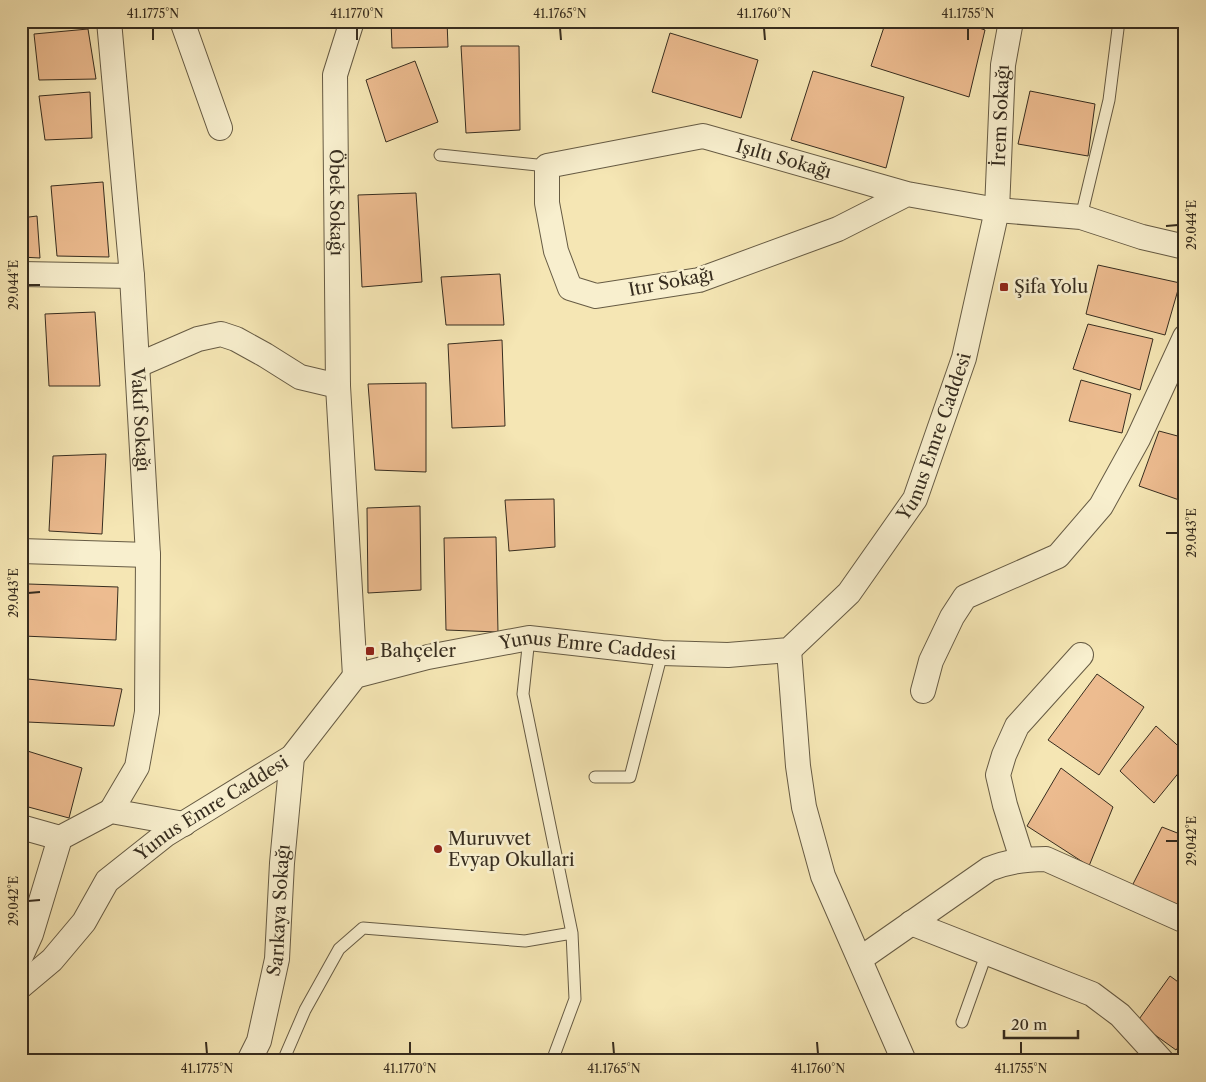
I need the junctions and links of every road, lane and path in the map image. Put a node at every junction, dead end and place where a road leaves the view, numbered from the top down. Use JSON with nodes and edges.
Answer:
{"nodes":[{"id":1,"x":110,"y":21,"type":"edge"},
{"id":2,"x":182,"y":21,"type":"edge"},
{"id":3,"x":352,"y":21,"type":"edge"},
{"id":4,"x":1011,"y":21,"type":"edge"},
{"id":5,"x":1119,"y":21,"type":"edge"},
{"id":6,"x":220,"y":128,"type":"dead end"},
{"id":7,"x":440,"y":155,"type":"dead end"},
{"id":8,"x":547,"y":166,"type":"junction"},
{"id":9,"x":907,"y":194,"type":"junction"},
{"id":10,"x":997,"y":210,"type":"junction"},
{"id":11,"x":1081,"y":217,"type":"junction"},
{"id":12,"x":1185,"y":247,"type":"edge"},
{"id":13,"x":21,"y":274,"type":"edge"},
{"id":14,"x":132,"y":276,"type":"junction"},
{"id":15,"x":1185,"y":337,"type":"edge"},
{"id":16,"x":138,"y":365,"type":"junction"},
{"id":17,"x":338,"y":386,"type":"junction"},
{"id":18,"x":21,"y":551,"type":"edge"},
{"id":19,"x":148,"y":555,"type":"junction"},
{"id":20,"x":529,"y":638,"type":"junction"},
{"id":21,"x":789,"y":650,"type":"junction"},
{"id":22,"x":662,"y":653,"type":"junction"},
{"id":23,"x":1081,"y":655,"type":"dead end"},
{"id":24,"x":355,"y":676,"type":"junction"},
{"id":25,"x":923,"y":692,"type":"dead end"},
{"id":26,"x":292,"y":757,"type":"junction"},
{"id":27,"x":595,"y":777,"type":"dead end"},
{"id":28,"x":111,"y":811,"type":"junction"},
{"id":29,"x":184,"y":824,"type":"junction"},
{"id":30,"x":21,"y":827,"type":"edge"},
{"id":31,"x":60,"y":838,"type":"junction"},
{"id":32,"x":1022,"y":859,"type":"junction"},
{"id":33,"x":1185,"y":921,"type":"edge"},
{"id":34,"x":911,"y":923,"type":"junction"},
{"id":35,"x":572,"y":933,"type":"junction"},
{"id":36,"x":987,"y":952,"type":"junction"},
{"id":37,"x":21,"y":956,"type":"edge"},
{"id":38,"x":860,"y":959,"type":"junction"},
{"id":39,"x":21,"y":986,"type":"edge"},
{"id":40,"x":962,"y":1022,"type":"dead end"},
{"id":41,"x":249,"y":1061,"type":"edge"},
{"id":42,"x":283,"y":1061,"type":"edge"},
{"id":43,"x":552,"y":1061,"type":"edge"},
{"id":44,"x":904,"y":1061,"type":"edge"},
{"id":45,"x":1162,"y":1061,"type":"edge"}],
"edges":[{"from":1,"to":14,"type":"street","name":"Vakıf Sokağı"},
{"from":2,"to":6,"type":"street"},
{"from":3,"to":17,"type":"street","name":"Öbek Sokağı"},
{"from":4,"to":10,"type":"street","name":"İrem Sokağı"},
{"from":5,"to":11,"type":"lane"},
{"from":7,"to":8,"type":"lane"},
{"from":8,"to":9,"type":"street","name":"Işıltı Sokağı"},
{"from":8,"to":9,"type":"street","name":"Itır Sokağı"},
{"from":9,"to":10,"type":"street","name":"Işıltı Sokağı"},
{"from":10,"to":11,"type":"street","name":"Işıltı Sokağı"},
{"from":10,"to":21,"type":"street","name":"Yunus Emre Caddesi"},
{"from":11,"to":12,"type":"street","name":"Işıltı Sokağı"},
{"from":13,"to":14,"type":"street"},
{"from":14,"to":16,"type":"street","name":"Vakıf Sokağı"},
{"from":15,"to":25,"type":"street"},
{"from":16,"to":17,"type":"street"},
{"from":16,"to":19,"type":"street","name":"Vakıf Sokağı"},
{"from":17,"to":24,"type":"street","name":"Öbek Sokağı"},
{"from":18,"to":19,"type":"street"},
{"from":19,"to":28,"type":"street","name":"Vakıf Sokağı"},
{"from":20,"to":22,"type":"street","name":"Yunus Emre Caddesi"},
{"from":20,"to":24,"type":"street","name":"Yunus Emre Caddesi"},
{"from":20,"to":35,"type":"lane"},
{"from":21,"to":22,"type":"street","name":"Yunus Emre Caddesi"},
{"from":21,"to":38,"type":"street"},
{"from":22,"to":27,"type":"lane"},
{"from":23,"to":32,"type":"street"},
{"from":24,"to":26,"type":"street","name":"Yunus Emre Caddesi"},
{"from":26,"to":29,"type":"street","name":"Yunus Emre Caddesi"},
{"from":26,"to":41,"type":"street","name":"Sarıkaya Sokağı"},
{"from":28,"to":29,"type":"street"},
{"from":28,"to":31,"type":"street"},
{"from":29,"to":39,"type":"street","name":"Yunus Emre Caddesi"},
{"from":30,"to":31,"type":"street"},
{"from":31,"to":37,"type":"street"},
{"from":32,"to":33,"type":"street"},
{"from":32,"to":34,"type":"street"},
{"from":34,"to":36,"type":"street"},
{"from":34,"to":38,"type":"street"},
{"from":35,"to":42,"type":"lane"},
{"from":35,"to":43,"type":"lane"},
{"from":36,"to":40,"type":"lane"},
{"from":36,"to":45,"type":"street"},
{"from":38,"to":44,"type":"street"}]}
